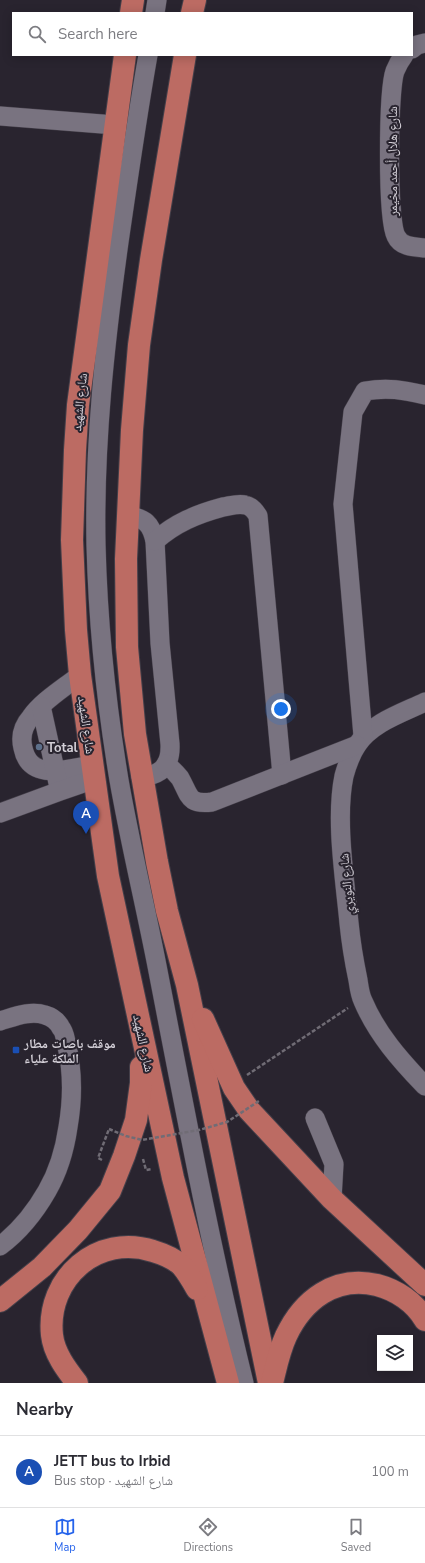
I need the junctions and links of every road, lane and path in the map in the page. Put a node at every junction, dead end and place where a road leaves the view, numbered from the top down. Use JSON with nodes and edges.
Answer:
{"nodes":[{"id":1,"x":133,"y":0,"type":"edge"},
{"id":2,"x":157,"y":0,"type":"edge"},
{"id":3,"x":165,"y":0,"type":"edge"},
{"id":4,"x":195,"y":0,"type":"edge"},
{"id":5,"x":131,"y":12,"type":"edge"},
{"id":6,"x":155,"y":12,"type":"edge"},
{"id":7,"x":163,"y":12,"type":"edge"},
{"id":8,"x":192,"y":12,"type":"edge"},
{"id":9,"x":425,"y":43,"type":"edge"},
{"id":10,"x":413,"y":48,"type":"edge"},
{"id":11,"x":125,"y":56,"type":"edge"},
{"id":12,"x":148,"y":56,"type":"edge"},
{"id":13,"x":156,"y":56,"type":"edge"},
{"id":14,"x":185,"y":56,"type":"edge"},
{"id":15,"x":403,"y":56,"type":"edge"},
{"id":16,"x":0,"y":116,"type":"edge"},
{"id":17,"x":115,"y":125,"type":"junction"},
{"id":18,"x":425,"y":248,"type":"edge"},
{"id":19,"x":425,"y":395,"type":"edge"},
{"id":20,"x":128,"y":515,"type":"junction"},
{"id":21,"x":155,"y":541,"type":"junction"},
{"id":22,"x":80,"y":675,"type":"junction"},
{"id":23,"x":425,"y":702,"type":"edge"},
{"id":24,"x":41,"y":706,"type":"junction"},
{"id":25,"x":360,"y":740,"type":"junction"},
{"id":26,"x":166,"y":764,"type":"junction"},
{"id":27,"x":56,"y":771,"type":"junction"},
{"id":28,"x":94,"y":772,"type":"junction"},
{"id":29,"x":282,"y":774,"type":"junction"},
{"id":30,"x":141,"y":777,"type":"junction"},
{"id":31,"x":60,"y":791,"type":"junction"},
{"id":32,"x":0,"y":813,"type":"edge"},
{"id":33,"x":186,"y":985,"type":"junction"},
{"id":34,"x":362,"y":999,"type":"junction"},
{"id":35,"x":137,"y":1008,"type":"junction"},
{"id":36,"x":0,"y":1021,"type":"edge"},
{"id":37,"x":245,"y":1076,"type":"dead end"},
{"id":38,"x":425,"y":1086,"type":"edge"},
{"id":39,"x":259,"y":1101,"type":"dead end"},
{"id":40,"x":315,"y":1118,"type":"dead end"},
{"id":41,"x":98,"y":1158,"type":"dead end"},
{"id":42,"x":332,"y":1199,"type":"junction"},
{"id":43,"x":0,"y":1246,"type":"edge"},
{"id":44,"x":425,"y":1285,"type":"edge"},
{"id":45,"x":0,"y":1301,"type":"edge"},
{"id":46,"x":425,"y":1320,"type":"edge"},
{"id":47,"x":216,"y":1339,"type":"junction"},
{"id":48,"x":78,"y":1383,"type":"edge"},
{"id":49,"x":228,"y":1383,"type":"edge"},
{"id":50,"x":244,"y":1383,"type":"edge"},
{"id":51,"x":252,"y":1383,"type":"edge"},
{"id":52,"x":269,"y":1383,"type":"edge"},
{"id":53,"x":272,"y":1383,"type":"edge"}],
"edges":[{"from":1,"to":5,"type":"highway"},
{"from":2,"to":6,"type":"street"},
{"from":3,"to":7,"type":"street"},
{"from":4,"to":8,"type":"highway"},
{"from":9,"to":10,"type":"street"},
{"from":11,"to":17,"type":"highway","name":"شارع الشهيد"},
{"from":12,"to":50,"type":"street"},
{"from":13,"to":51,"type":"street"},
{"from":14,"to":20,"type":"highway"},
{"from":15,"to":18,"type":"street","name":"شارع هلال أحمد مخيمر"},
{"from":16,"to":17,"type":"street"},
{"from":17,"to":22,"type":"highway","name":"شارع الشهيد"},
{"from":19,"to":25,"type":"street"},
{"from":20,"to":21,"type":"street"},
{"from":20,"to":30,"type":"highway"},
{"from":21,"to":26,"type":"street"},
{"from":21,"to":29,"type":"street"},
{"from":22,"to":24,"type":"street"},
{"from":22,"to":28,"type":"highway","name":"شارع الشهيد"},
{"from":23,"to":25,"type":"street"},
{"from":24,"to":27,"type":"street"},
{"from":24,"to":27,"type":"street"},
{"from":25,"to":29,"type":"street"},
{"from":25,"to":34,"type":"street","name":"شارع النويري"},
{"from":26,"to":29,"type":"street"},
{"from":26,"to":30,"type":"street"},
{"from":27,"to":28,"type":"street"},
{"from":27,"to":31,"type":"street"},
{"from":28,"to":31,"type":"street"},
{"from":28,"to":35,"type":"highway","name":"شارع الشهيد"},
{"from":30,"to":33,"type":"highway"},
{"from":31,"to":32,"type":"street"},
{"from":33,"to":42,"type":"highway"},
{"from":33,"to":52,"type":"highway"},
{"from":34,"to":37,"type":"path"},
{"from":34,"to":38,"type":"street","name":"شارع النويري"},
{"from":35,"to":45,"type":"highway"},
{"from":35,"to":47,"type":"highway","name":"شارع الشهيد"},
{"from":36,"to":43,"type":"street"},
{"from":39,"to":41,"type":"path","bridge":true},
{"from":40,"to":42,"type":"street"},
{"from":42,"to":44,"type":"highway"},
{"from":46,"to":53,"type":"highway"},
{"from":47,"to":48,"type":"highway"},
{"from":47,"to":49,"type":"highway","name":"شارع الشهيد"}]}
